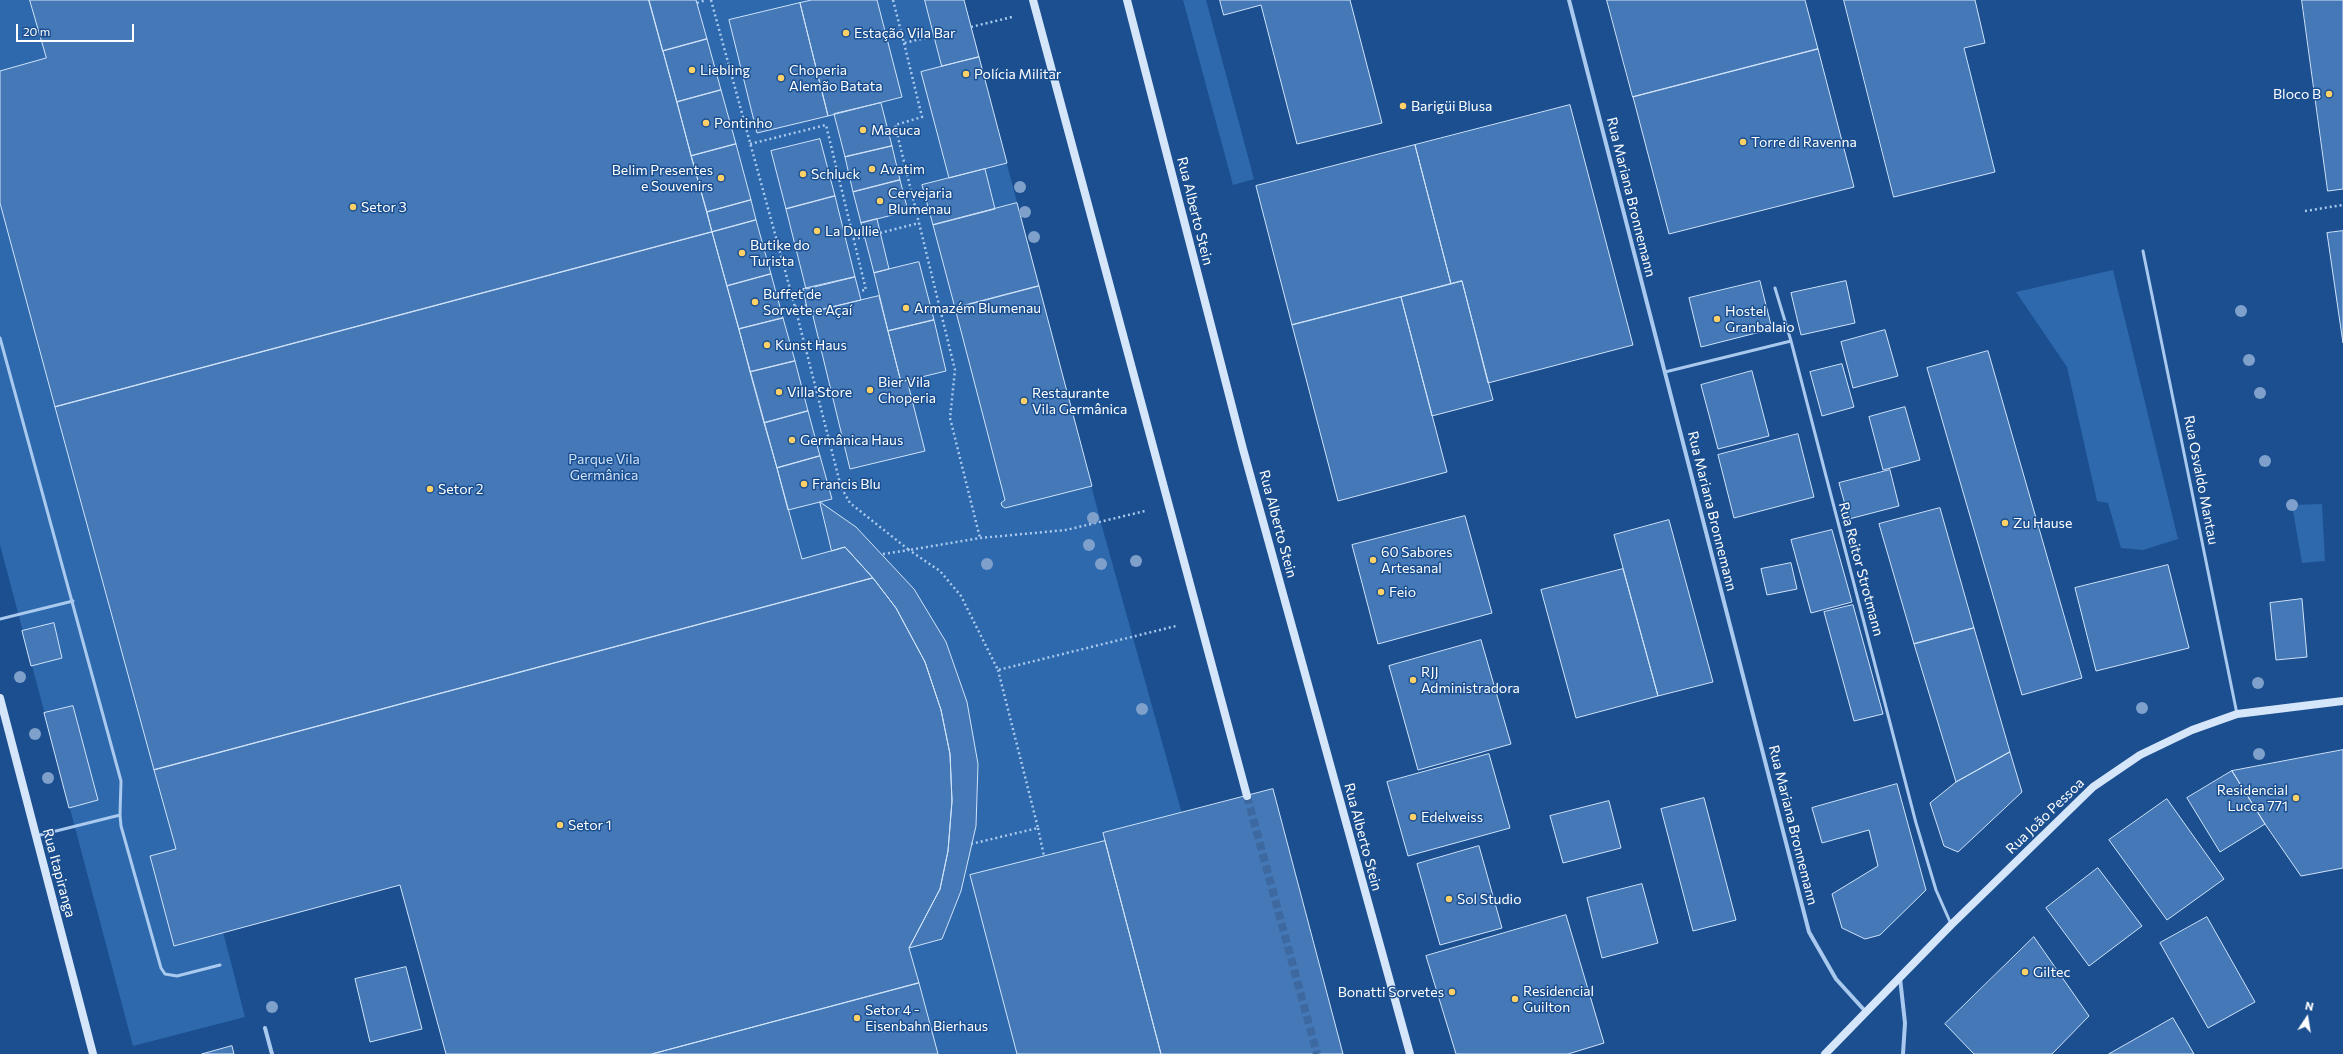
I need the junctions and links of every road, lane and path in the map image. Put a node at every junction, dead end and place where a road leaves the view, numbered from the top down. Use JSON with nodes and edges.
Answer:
{"nodes":[{"id":1,"x":706,"y":0,"type":"edge"},
{"id":2,"x":711,"y":0,"type":"edge"},
{"id":3,"x":893,"y":0,"type":"edge"},
{"id":4,"x":1033,"y":0,"type":"edge"},
{"id":5,"x":1127,"y":0,"type":"edge"},
{"id":6,"x":1569,"y":0,"type":"edge"},
{"id":7,"x":697,"y":3,"type":"dead end"},
{"id":8,"x":1036,"y":11,"type":"junction"},
{"id":9,"x":971,"y":27,"type":"dead end"},
{"id":10,"x":934,"y":36,"type":"dead end"},
{"id":11,"x":904,"y":43,"type":"junction"},
{"id":12,"x":750,"y":144,"type":"junction"},
{"id":13,"x":2343,"y":206,"type":"edge"},
{"id":14,"x":2305,"y":211,"type":"dead end"},
{"id":15,"x":919,"y":223,"type":"junction"},
{"id":16,"x":880,"y":233,"type":"dead end"},
{"id":17,"x":865,"y":237,"type":"dead end"},
{"id":18,"x":853,"y":239,"type":"junction"},
{"id":19,"x":2143,"y":251,"type":"dead end"},
{"id":20,"x":1775,"y":288,"type":"dead end"},
{"id":21,"x":858,"y":291,"type":"dead end"},
{"id":22,"x":806,"y":305,"type":"dead end"},
{"id":23,"x":795,"y":307,"type":"junction"},
{"id":24,"x":0,"y":338,"type":"edge"},
{"id":25,"x":1790,"y":341,"type":"junction"},
{"id":26,"x":1665,"y":372,"type":"junction"},
{"id":27,"x":1169,"y":505,"type":"junction"},
{"id":28,"x":980,"y":538,"type":"junction"},
{"id":29,"x":909,"y":550,"type":"junction"},
{"id":30,"x":882,"y":554,"type":"dead end"},
{"id":31,"x":73,"y":601,"type":"junction"},
{"id":32,"x":0,"y":619,"type":"edge"},
{"id":33,"x":1200,"y":620,"type":"junction"},
{"id":34,"x":998,"y":670,"type":"junction"},
{"id":35,"x":0,"y":698,"type":"edge"},
{"id":36,"x":2343,"y":701,"type":"edge"},
{"id":37,"x":2237,"y":714,"type":"junction"},
{"id":38,"x":1247,"y":796,"type":"tunnel mouth"},
{"id":39,"x":120,"y":815,"type":"junction"},
{"id":40,"x":1038,"y":828,"type":"junction"},
{"id":41,"x":36,"y":836,"type":"junction"},
{"id":42,"x":971,"y":844,"type":"dead end"},
{"id":43,"x":1044,"y":856,"type":"dead end"},
{"id":44,"x":1951,"y":925,"type":"junction"},
{"id":45,"x":220,"y":965,"type":"dead end"},
{"id":46,"x":1900,"y":978,"type":"junction"},
{"id":47,"x":1866,"y":1012,"type":"junction"},
{"id":48,"x":265,"y":1028,"type":"dead end"},
{"id":49,"x":93,"y":1054,"type":"edge"},
{"id":50,"x":272,"y":1054,"type":"edge"},
{"id":51,"x":1410,"y":1054,"type":"edge"},
{"id":52,"x":1825,"y":1054,"type":"edge"},
{"id":53,"x":1903,"y":1054,"type":"edge"}],
"edges":[{"from":1,"to":7,"type":"path"},
{"from":2,"to":12,"type":"path"},
{"from":3,"to":11,"type":"path"},
{"from":4,"to":8,"type":"street"},
{"from":5,"to":51,"type":"street","name":"Rua Alberto Stein"},
{"from":6,"to":26,"type":"street","name":"Rua Mariana Bronnemann"},
{"from":8,"to":9,"type":"path"},
{"from":8,"to":27,"type":"street"},
{"from":10,"to":11,"type":"path"},
{"from":11,"to":15,"type":"path"},
{"from":12,"to":18,"type":"path"},
{"from":12,"to":23,"type":"path"},
{"from":13,"to":14,"type":"path"},
{"from":15,"to":16,"type":"path"},
{"from":15,"to":28,"type":"path"},
{"from":17,"to":18,"type":"path"},
{"from":18,"to":21,"type":"path"},
{"from":19,"to":37,"type":"lane","name":"Rua Osvaldo Mantau"},
{"from":20,"to":25,"type":"lane","name":"Rua Reitor Strotmann"},
{"from":22,"to":23,"type":"path"},
{"from":23,"to":29,"type":"path"},
{"from":24,"to":31,"type":"lane"},
{"from":25,"to":26,"type":"lane"},
{"from":25,"to":44,"type":"lane","name":"Rua Reitor Strotmann"},
{"from":26,"to":47,"type":"street","name":"Rua Mariana Bronnemann"},
{"from":27,"to":28,"type":"path"},
{"from":27,"to":33,"type":"street"},
{"from":28,"to":29,"type":"path"},
{"from":29,"to":30,"type":"path"},
{"from":29,"to":34,"type":"path"},
{"from":31,"to":32,"type":"lane"},
{"from":31,"to":39,"type":"lane"},
{"from":33,"to":34,"type":"path"},
{"from":33,"to":38,"type":"street"},
{"from":34,"to":40,"type":"path"},
{"from":35,"to":41,"type":"street","name":"Rua Itapiranga"},
{"from":36,"to":37,"type":"street","name":"Rua João Pessoa"},
{"from":37,"to":44,"type":"street","name":"Rua João Pessoa"},
{"from":39,"to":41,"type":"lane"},
{"from":39,"to":45,"type":"lane"},
{"from":40,"to":42,"type":"path"},
{"from":40,"to":43,"type":"path"},
{"from":41,"to":49,"type":"street","name":"Rua Itapiranga"},
{"from":44,"to":46,"type":"street","name":"Rua João Pessoa"},
{"from":46,"to":47,"type":"street","name":"Rua João Pessoa"},
{"from":46,"to":53,"type":"street"},
{"from":47,"to":52,"type":"street","name":"Rua João Pessoa"},
{"from":48,"to":50,"type":"street"}]}
